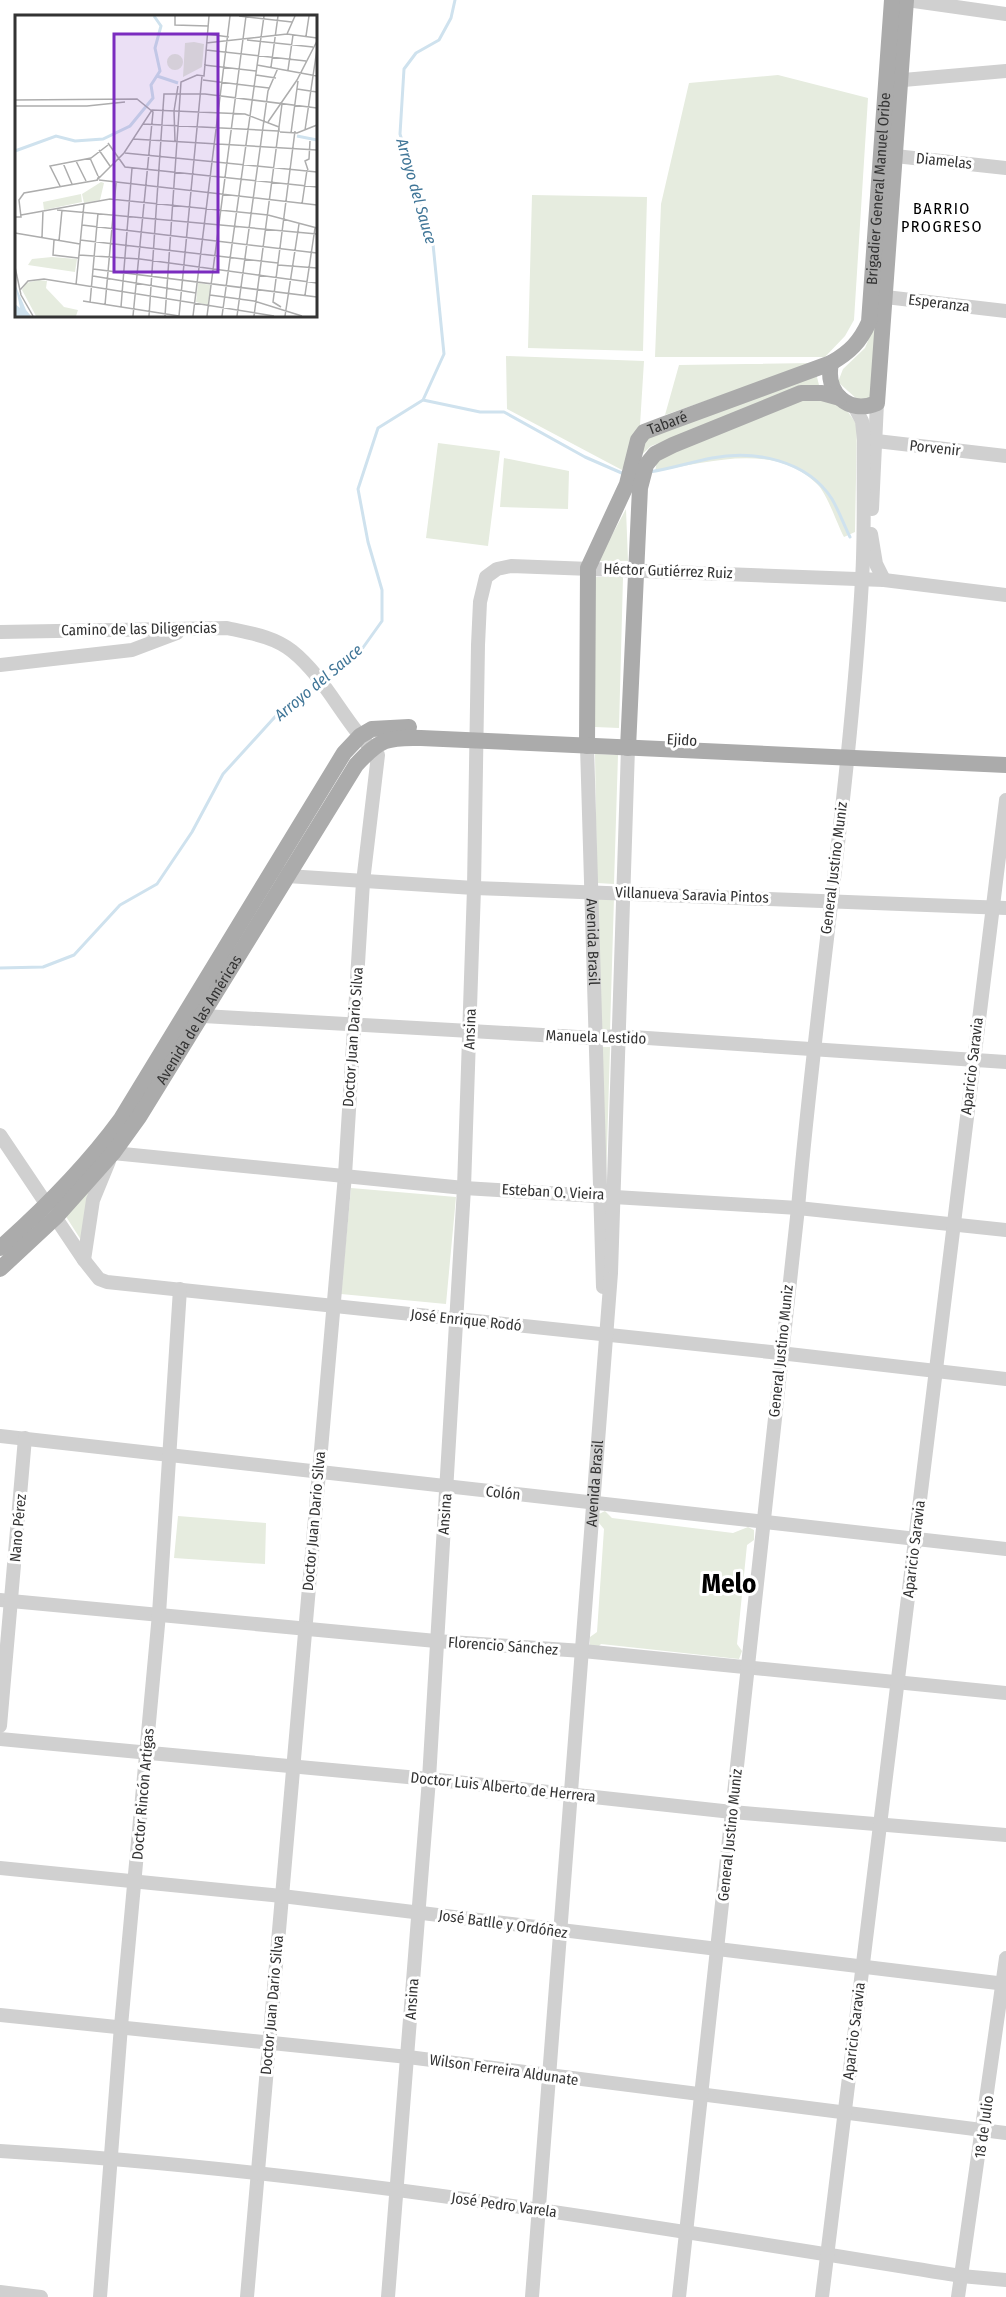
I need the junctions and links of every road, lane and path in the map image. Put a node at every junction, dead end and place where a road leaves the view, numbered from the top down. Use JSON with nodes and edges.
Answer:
{"nodes":[{"id":1,"x":892,"y":0,"type":"edge"},
{"id":2,"x":906,"y":0,"type":"edge"},
{"id":3,"x":1006,"y":14,"type":"edge"},
{"id":4,"x":1006,"y":71,"type":"edge"},
{"id":5,"x":894,"y":81,"type":"junction"},
{"id":6,"x":888,"y":155,"type":"junction"},
{"id":7,"x":1006,"y":168,"type":"edge"},
{"id":8,"x":878,"y":296,"type":"junction"},
{"id":9,"x":1006,"y":311,"type":"edge"},
{"id":10,"x":831,"y":363,"type":"junction"},
{"id":11,"x":847,"y":402,"type":"junction"},
{"id":12,"x":877,"y":403,"type":"junction"},
{"id":13,"x":870,"y":440,"type":"junction"},
{"id":14,"x":1006,"y":456,"type":"edge"},
{"id":15,"x":638,"y":464,"type":"junction"},
{"id":16,"x":633,"y":486,"type":"junction"},
{"id":17,"x":588,"y":567,"type":"junction"},
{"id":18,"x":634,"y":569,"type":"junction"},
{"id":19,"x":862,"y":579,"type":"junction"},
{"id":20,"x":884,"y":580,"type":"junction"},
{"id":21,"x":1006,"y":595,"type":"edge"},
{"id":22,"x":185,"y":629,"type":"junction"},
{"id":23,"x":0,"y":632,"type":"edge"},
{"id":24,"x":0,"y":665,"type":"edge"},
{"id":25,"x":477,"y":735,"type":"junction"},
{"id":26,"x":587,"y":741,"type":"junction"},
{"id":27,"x":365,"y":742,"type":"junction"},
{"id":28,"x":628,"y":743,"type":"junction"},
{"id":29,"x":848,"y":752,"type":"junction"},
{"id":30,"x":1006,"y":756,"type":"edge"},
{"id":31,"x":1006,"y":765,"type":"edge"},
{"id":32,"x":1006,"y":800,"type":"edge"},
{"id":33,"x":280,"y":872,"type":"junction"},
{"id":34,"x":363,"y":882,"type":"junction"},
{"id":35,"x":474,"y":888,"type":"junction"},
{"id":36,"x":590,"y":892,"type":"junction"},
{"id":37,"x":621,"y":893,"type":"junction"},
{"id":38,"x":830,"y":900,"type":"junction"},
{"id":39,"x":1000,"y":908,"type":"edge"},
{"id":40,"x":195,"y":1012,"type":"junction"},
{"id":41,"x":353,"y":1026,"type":"junction"},
{"id":42,"x":470,"y":1032,"type":"junction"},
{"id":43,"x":617,"y":1036,"type":"junction"},
{"id":44,"x":595,"y":1038,"type":"junction"},
{"id":45,"x":813,"y":1049,"type":"junction"},
{"id":46,"x":972,"y":1059,"type":"junction"},
{"id":47,"x":1006,"y":1062,"type":"edge"},
{"id":48,"x":0,"y":1136,"type":"edge"},
{"id":49,"x":107,"y":1150,"type":"junction"},
{"id":50,"x":345,"y":1175,"type":"junction"},
{"id":51,"x":464,"y":1188,"type":"junction"},
{"id":52,"x":598,"y":1195,"type":"junction"},
{"id":53,"x":613,"y":1195,"type":"junction"},
{"id":54,"x":798,"y":1208,"type":"junction"},
{"id":55,"x":51,"y":1212,"type":"junction"},
{"id":56,"x":953,"y":1225,"type":"junction"},
{"id":57,"x":1006,"y":1230,"type":"edge"},
{"id":58,"x":0,"y":1248,"type":"edge"},
{"id":59,"x":84,"y":1260,"type":"junction"},
{"id":60,"x":0,"y":1269,"type":"edge"},
{"id":61,"x":180,"y":1290,"type":"junction"},
{"id":62,"x":332,"y":1306,"type":"junction"},
{"id":63,"x":606,"y":1316,"type":"junction"},
{"id":64,"x":456,"y":1319,"type":"junction"},
{"id":65,"x":605,"y":1334,"type":"junction"},
{"id":66,"x":780,"y":1353,"type":"junction"},
{"id":67,"x":936,"y":1372,"type":"junction"},
{"id":68,"x":1006,"y":1379,"type":"edge"},
{"id":69,"x":0,"y":1436,"type":"edge"},
{"id":70,"x":25,"y":1438,"type":"junction"},
{"id":71,"x":170,"y":1454,"type":"junction"},
{"id":72,"x":318,"y":1471,"type":"junction"},
{"id":73,"x":446,"y":1487,"type":"junction"},
{"id":74,"x":593,"y":1503,"type":"junction"},
{"id":75,"x":763,"y":1522,"type":"junction"},
{"id":76,"x":915,"y":1539,"type":"junction"},
{"id":77,"x":1006,"y":1549,"type":"edge"},
{"id":78,"x":6,"y":1600,"type":"edge"},
{"id":79,"x":159,"y":1614,"type":"junction"},
{"id":80,"x":305,"y":1627,"type":"junction"},
{"id":81,"x":436,"y":1641,"type":"junction"},
{"id":82,"x":583,"y":1651,"type":"junction"},
{"id":83,"x":748,"y":1667,"type":"junction"},
{"id":84,"x":897,"y":1683,"type":"junction"},
{"id":85,"x":1006,"y":1693,"type":"edge"},
{"id":86,"x":0,"y":1726,"type":"edge"},
{"id":87,"x":0,"y":1739,"type":"edge"},
{"id":88,"x":146,"y":1753,"type":"junction"},
{"id":89,"x":294,"y":1766,"type":"junction"},
{"id":90,"x":429,"y":1779,"type":"junction"},
{"id":91,"x":572,"y":1795,"type":"junction"},
{"id":92,"x":732,"y":1812,"type":"junction"},
{"id":93,"x":880,"y":1822,"type":"junction"},
{"id":94,"x":1006,"y":1835,"type":"edge"},
{"id":95,"x":0,"y":1868,"type":"edge"},
{"id":96,"x":136,"y":1880,"type":"junction"},
{"id":97,"x":282,"y":1896,"type":"junction"},
{"id":98,"x":419,"y":1912,"type":"junction"},
{"id":99,"x":559,"y":1932,"type":"junction"},
{"id":100,"x":717,"y":1949,"type":"junction"},
{"id":101,"x":1006,"y":1958,"type":"edge"},
{"id":102,"x":862,"y":1967,"type":"junction"},
{"id":103,"x":1004,"y":1984,"type":"edge"},
{"id":104,"x":0,"y":2015,"type":"edge"},
{"id":105,"x":121,"y":2026,"type":"junction"},
{"id":106,"x":269,"y":2041,"type":"junction"},
{"id":107,"x":408,"y":2056,"type":"junction"},
{"id":108,"x":548,"y":2077,"type":"junction"},
{"id":109,"x":701,"y":2093,"type":"junction"},
{"id":110,"x":844,"y":2112,"type":"junction"},
{"id":111,"x":984,"y":2130,"type":"junction"},
{"id":112,"x":1006,"y":2133,"type":"edge"},
{"id":113,"x":0,"y":2151,"type":"edge"},
{"id":114,"x":110,"y":2158,"type":"junction"},
{"id":115,"x":258,"y":2172,"type":"junction"},
{"id":116,"x":396,"y":2190,"type":"junction"},
{"id":117,"x":538,"y":2209,"type":"junction"},
{"id":118,"x":687,"y":2231,"type":"junction"},
{"id":119,"x":826,"y":2254,"type":"junction"},
{"id":120,"x":961,"y":2276,"type":"junction"},
{"id":121,"x":1006,"y":2280,"type":"edge"},
{"id":122,"x":0,"y":2292,"type":"edge"},
{"id":123,"x":41,"y":2297,"type":"edge"},
{"id":124,"x":100,"y":2297,"type":"edge"},
{"id":125,"x":247,"y":2297,"type":"edge"},
{"id":126,"x":388,"y":2297,"type":"edge"},
{"id":127,"x":532,"y":2297,"type":"edge"},
{"id":128,"x":679,"y":2297,"type":"edge"},
{"id":129,"x":822,"y":2297,"type":"edge"},
{"id":130,"x":958,"y":2297,"type":"edge"}],
"edges":[{"from":1,"to":5,"type":"main road","name":"Brigadier General Manuel Oribe"},
{"from":2,"to":3,"type":"street"},
{"from":2,"to":5,"type":"main road","name":"Brigadier General Manuel Oribe"},
{"from":4,"to":5,"type":"street"},
{"from":5,"to":6,"type":"main road","name":"Brigadier General Manuel Oribe"},
{"from":6,"to":7,"type":"street","name":"Diamelas"},
{"from":6,"to":8,"type":"main road","name":"Brigadier General Manuel Oribe"},
{"from":8,"to":9,"type":"street","name":"Esperanza"},
{"from":8,"to":10,"type":"main road","name":"Brigadier General Manuel Oribe"},
{"from":8,"to":12,"type":"main road","name":"Brigadier General Manuel Oribe"},
{"from":10,"to":11,"type":"main road"},
{"from":10,"to":15,"type":"main road","name":"Tabaré"},
{"from":11,"to":12,"type":"main road","name":"Tabaré"},
{"from":11,"to":13,"type":"street","name":"General Justino Muniz"},
{"from":11,"to":15,"type":"main road","name":"Tabaré"},
{"from":12,"to":13,"type":"street","name":"General Justino Muniz"},
{"from":13,"to":14,"type":"street","name":"Porvenir"},
{"from":13,"to":19,"type":"street","name":"General Justino Muniz"},
{"from":13,"to":20,"type":"street","name":"General Justino Muniz"},
{"from":15,"to":16,"type":"main road","name":"Tabaré"},
{"from":16,"to":17,"type":"main road","name":"Tabaré"},
{"from":16,"to":18,"type":"main road","name":"Tabaré"},
{"from":17,"to":18,"type":"street","name":"Héctor Gutiérrez Ruiz"},
{"from":17,"to":25,"type":"street","name":"Héctor Gutiérrez Ruiz"},
{"from":17,"to":26,"type":"main road","name":"Avenida Brasil"},
{"from":18,"to":19,"type":"street","name":"Héctor Gutiérrez Ruiz"},
{"from":18,"to":28,"type":"main road","name":"Avenida Brasil"},
{"from":19,"to":20,"type":"street","name":"Héctor Gutiérrez Ruiz"},
{"from":19,"to":29,"type":"street","name":"General Justino Muniz"},
{"from":20,"to":21,"type":"street","name":"Héctor Gutiérrez Ruiz"},
{"from":22,"to":23,"type":"street","name":"Camino de las Diligencias"},
{"from":22,"to":24,"type":"street"},
{"from":22,"to":27,"type":"street","name":"Camino de las Diligencias"},
{"from":25,"to":26,"type":"main road","name":"Ejido"},
{"from":25,"to":27,"type":"main road","name":"Ejido"},
{"from":25,"to":35,"type":"street","name":"Ansina"},
{"from":26,"to":28,"type":"main road","name":"Ejido"},
{"from":26,"to":36,"type":"street","name":"Avenida Brasil"},
{"from":27,"to":33,"type":"main road","name":"Avenida de las Américas"},
{"from":27,"to":34,"type":"street","name":"Doctor Juan Dario Silva"},
{"from":28,"to":29,"type":"main road","name":"Ejido"},
{"from":28,"to":37,"type":"street","name":"Avenida Brasil"},
{"from":29,"to":30,"type":"main road","name":"Ejido"},
{"from":29,"to":31,"type":"main road","name":"Ejido"},
{"from":29,"to":38,"type":"street","name":"General Justino Muniz"},
{"from":32,"to":39,"type":"street","name":"Aparicio Saravia"},
{"from":33,"to":34,"type":"street","name":"Villanueva Saravia Pintos"},
{"from":33,"to":40,"type":"main road","name":"Avenida de las Américas"},
{"from":34,"to":35,"type":"street","name":"Villanueva Saravia Pintos"},
{"from":34,"to":41,"type":"street","name":"Doctor Juan Dario Silva"},
{"from":35,"to":36,"type":"street","name":"Villanueva Saravia Pintos"},
{"from":35,"to":42,"type":"street","name":"Ansina"},
{"from":36,"to":37,"type":"street","name":"Villanueva Saravia Pintos"},
{"from":36,"to":44,"type":"street","name":"Avenida Brasil"},
{"from":37,"to":38,"type":"street","name":"Villanueva Saravia Pintos"},
{"from":37,"to":43,"type":"street","name":"Avenida Brasil"},
{"from":38,"to":39,"type":"street","name":"Villanueva Saravia Pintos"},
{"from":38,"to":45,"type":"street","name":"General Justino Muniz"},
{"from":39,"to":46,"type":"street","name":"Aparicio Saravia"},
{"from":40,"to":41,"type":"street","name":"Manuela Lestido"},
{"from":40,"to":49,"type":"main road","name":"Avenida de las Américas"},
{"from":41,"to":42,"type":"street","name":"Manuela Lestido"},
{"from":41,"to":50,"type":"street","name":"Doctor Juan Dario Silva"},
{"from":42,"to":44,"type":"street","name":"Manuela Lestido"},
{"from":42,"to":51,"type":"street","name":"Ansina"},
{"from":43,"to":44,"type":"street","name":"Manuela Lestido"},
{"from":43,"to":45,"type":"street","name":"Manuela Lestido"},
{"from":43,"to":53,"type":"street","name":"Avenida Brasil"},
{"from":44,"to":52,"type":"street","name":"Avenida Brasil"},
{"from":45,"to":46,"type":"street","name":"Manuela Lestido"},
{"from":45,"to":54,"type":"street","name":"General Justino Muniz"},
{"from":46,"to":47,"type":"street","name":"Manuela Lestido"},
{"from":46,"to":56,"type":"street","name":"Aparicio Saravia"},
{"from":48,"to":55,"type":"street","name":"José Enrique Rodó"},
{"from":49,"to":50,"type":"street","name":"Esteban O. Vieira"},
{"from":49,"to":55,"type":"main road","name":"Avenida de las Américas"},
{"from":49,"to":59,"type":"street"},
{"from":50,"to":51,"type":"street","name":"Esteban O. Vieira"},
{"from":50,"to":62,"type":"street","name":"Doctor Juan Dario Silva"},
{"from":51,"to":52,"type":"street","name":"Esteban O. Vieira"},
{"from":51,"to":64,"type":"street","name":"Ansina"},
{"from":52,"to":53,"type":"street","name":"Esteban O. Vieira"},
{"from":52,"to":63,"type":"street","name":"Avenida Brasil"},
{"from":53,"to":54,"type":"street","name":"Esteban O. Vieira"},
{"from":53,"to":63,"type":"street","name":"Avenida Brasil"},
{"from":54,"to":56,"type":"street","name":"Esteban O. Vieira"},
{"from":54,"to":66,"type":"street","name":"General Justino Muniz"},
{"from":55,"to":58,"type":"main road","name":"Avenida de las Américas"},
{"from":55,"to":59,"type":"street","name":"José Enrique Rodó"},
{"from":55,"to":60,"type":"main road","name":"Avenida de las Américas"},
{"from":56,"to":57,"type":"street","name":"Esteban O. Vieira"},
{"from":56,"to":67,"type":"street","name":"Aparicio Saravia"},
{"from":59,"to":61,"type":"street","name":"José Enrique Rodó"},
{"from":61,"to":62,"type":"street","name":"José Enrique Rodó"},
{"from":61,"to":71,"type":"street","name":"Doctor Rincón Artigas"},
{"from":62,"to":64,"type":"street","name":"José Enrique Rodó"},
{"from":62,"to":72,"type":"street","name":"Doctor Juan Dario Silva"},
{"from":63,"to":65,"type":"street","name":"Avenida Brasil"},
{"from":64,"to":65,"type":"street","name":"José Enrique Rodó"},
{"from":64,"to":73,"type":"street","name":"Ansina"},
{"from":65,"to":66,"type":"street","name":"José Enrique Rodó"},
{"from":65,"to":74,"type":"street","name":"Avenida Brasil"},
{"from":66,"to":67,"type":"street","name":"José Enrique Rodó"},
{"from":66,"to":75,"type":"street","name":"General Justino Muniz"},
{"from":67,"to":68,"type":"street","name":"José Enrique Rodó"},
{"from":67,"to":76,"type":"street","name":"Aparicio Saravia"},
{"from":69,"to":70,"type":"street","name":"Colón"},
{"from":70,"to":71,"type":"street","name":"Colón"},
{"from":70,"to":78,"type":"street","name":"Nano Pérez"},
{"from":71,"to":72,"type":"street","name":"Colón"},
{"from":71,"to":79,"type":"street","name":"Doctor Rincón Artigas"},
{"from":72,"to":73,"type":"street","name":"Colón"},
{"from":72,"to":80,"type":"street","name":"Doctor Juan Dario Silva"},
{"from":73,"to":74,"type":"street","name":"Colón"},
{"from":73,"to":81,"type":"street","name":"Ansina"},
{"from":74,"to":75,"type":"street","name":"Colón"},
{"from":74,"to":82,"type":"street","name":"Avenida Brasil"},
{"from":75,"to":76,"type":"street","name":"Colón"},
{"from":75,"to":83,"type":"street","name":"General Justino Muniz"},
{"from":76,"to":77,"type":"street","name":"Colón"},
{"from":76,"to":84,"type":"street","name":"Aparicio Saravia"},
{"from":78,"to":79,"type":"street","name":"Florencio Sánchez"},
{"from":78,"to":86,"type":"street","name":"Nano Pérez"},
{"from":79,"to":80,"type":"street","name":"Florencio Sánchez"},
{"from":79,"to":88,"type":"street","name":"Doctor Rincón Artigas"},
{"from":80,"to":81,"type":"street","name":"Florencio Sánchez"},
{"from":80,"to":89,"type":"street","name":"Doctor Juan Dario Silva"},
{"from":81,"to":82,"type":"street","name":"Florencio Sánchez"},
{"from":81,"to":90,"type":"street","name":"Ansina"},
{"from":82,"to":83,"type":"street","name":"Florencio Sánchez"},
{"from":82,"to":91,"type":"street","name":"Avenida Brasil"},
{"from":83,"to":84,"type":"street","name":"Florencio Sánchez"},
{"from":83,"to":92,"type":"street","name":"General Justino Muniz"},
{"from":84,"to":85,"type":"street","name":"Florencio Sánchez"},
{"from":84,"to":93,"type":"street","name":"Aparicio Saravia"},
{"from":87,"to":88,"type":"street","name":"Doctor Luis Alberto de Herrera"},
{"from":88,"to":89,"type":"street","name":"Doctor Luis Alberto de Herrera"},
{"from":88,"to":96,"type":"street","name":"Doctor Rincón Artigas"},
{"from":89,"to":90,"type":"street","name":"Doctor Luis Alberto de Herrera"},
{"from":89,"to":97,"type":"street","name":"Doctor Juan Dario Silva"},
{"from":90,"to":91,"type":"street","name":"Doctor Luis Alberto de Herrera"},
{"from":90,"to":98,"type":"street","name":"Ansina"},
{"from":91,"to":92,"type":"street","name":"Doctor Luis Alberto de Herrera"},
{"from":91,"to":99,"type":"street","name":"Avenida Brasil"},
{"from":92,"to":93,"type":"street","name":"Doctor Luis Alberto de Herrera"},
{"from":92,"to":100,"type":"street","name":"General Justino Muniz"},
{"from":93,"to":94,"type":"street","name":"Doctor Luis Alberto de Herrera"},
{"from":93,"to":102,"type":"street","name":"Aparicio Saravia"},
{"from":95,"to":96,"type":"street","name":"José Batlle y Ordóñez"},
{"from":96,"to":97,"type":"street","name":"José Batlle y Ordóñez"},
{"from":96,"to":105,"type":"street","name":"Doctor Rincón Artigas"},
{"from":97,"to":98,"type":"street","name":"José Batlle y Ordóñez"},
{"from":97,"to":106,"type":"street","name":"Doctor Juan Dario Silva"},
{"from":98,"to":99,"type":"street","name":"José Batlle y Ordóñez"},
{"from":98,"to":107,"type":"street","name":"Ansina"},
{"from":99,"to":100,"type":"street","name":"José Batlle y Ordóñez"},
{"from":99,"to":108,"type":"street","name":"Avenida Brasil"},
{"from":100,"to":102,"type":"street","name":"José Batlle y Ordóñez"},
{"from":100,"to":109,"type":"street","name":"General Justino Muniz"},
{"from":101,"to":103,"type":"street","name":"18 de Julio"},
{"from":102,"to":103,"type":"street","name":"José Batlle y Ordóñez"},
{"from":102,"to":110,"type":"street","name":"Aparicio Saravia"},
{"from":103,"to":111,"type":"street","name":"18 de Julio"},
{"from":104,"to":105,"type":"street","name":"Wilson Ferreira Aldunate"},
{"from":105,"to":106,"type":"street","name":"Wilson Ferreira Aldunate"},
{"from":105,"to":114,"type":"street","name":"Doctor Rincón Artigas"},
{"from":106,"to":107,"type":"street","name":"Wilson Ferreira Aldunate"},
{"from":106,"to":115,"type":"street","name":"Doctor Juan Dario Silva"},
{"from":107,"to":108,"type":"street","name":"Wilson Ferreira Aldunate"},
{"from":107,"to":116,"type":"street","name":"Ansina"},
{"from":108,"to":109,"type":"street","name":"Wilson Ferreira Aldunate"},
{"from":108,"to":117,"type":"street","name":"Avenida Brasil"},
{"from":109,"to":110,"type":"street","name":"Wilson Ferreira Aldunate"},
{"from":109,"to":118,"type":"street","name":"General Justino Muniz"},
{"from":110,"to":111,"type":"street","name":"Wilson Ferreira Aldunate"},
{"from":110,"to":119,"type":"street","name":"Aparicio Saravia"},
{"from":111,"to":112,"type":"street","name":"Wilson Ferreira Aldunate"},
{"from":111,"to":120,"type":"street","name":"18 de Julio"},
{"from":113,"to":114,"type":"street","name":"José Pedro Varela"},
{"from":114,"to":115,"type":"street","name":"José Pedro Varela"},
{"from":114,"to":124,"type":"street","name":"Doctor Rincón Artigas"},
{"from":115,"to":116,"type":"street","name":"José Pedro Varela"},
{"from":115,"to":125,"type":"street","name":"Doctor Juan Dario Silva"},
{"from":116,"to":117,"type":"street","name":"José Pedro Varela"},
{"from":116,"to":126,"type":"street","name":"Ansina"},
{"from":117,"to":118,"type":"street","name":"José Pedro Varela"},
{"from":117,"to":127,"type":"street","name":"Avenida Brasil"},
{"from":118,"to":119,"type":"street","name":"José Pedro Varela"},
{"from":118,"to":128,"type":"street","name":"General Justino Muniz"},
{"from":119,"to":120,"type":"street","name":"José Pedro Varela"},
{"from":119,"to":129,"type":"street","name":"Aparicio Saravia"},
{"from":120,"to":121,"type":"street","name":"José Pedro Varela"},
{"from":120,"to":130,"type":"street","name":"18 de Julio"},
{"from":122,"to":123,"type":"street"}]}
